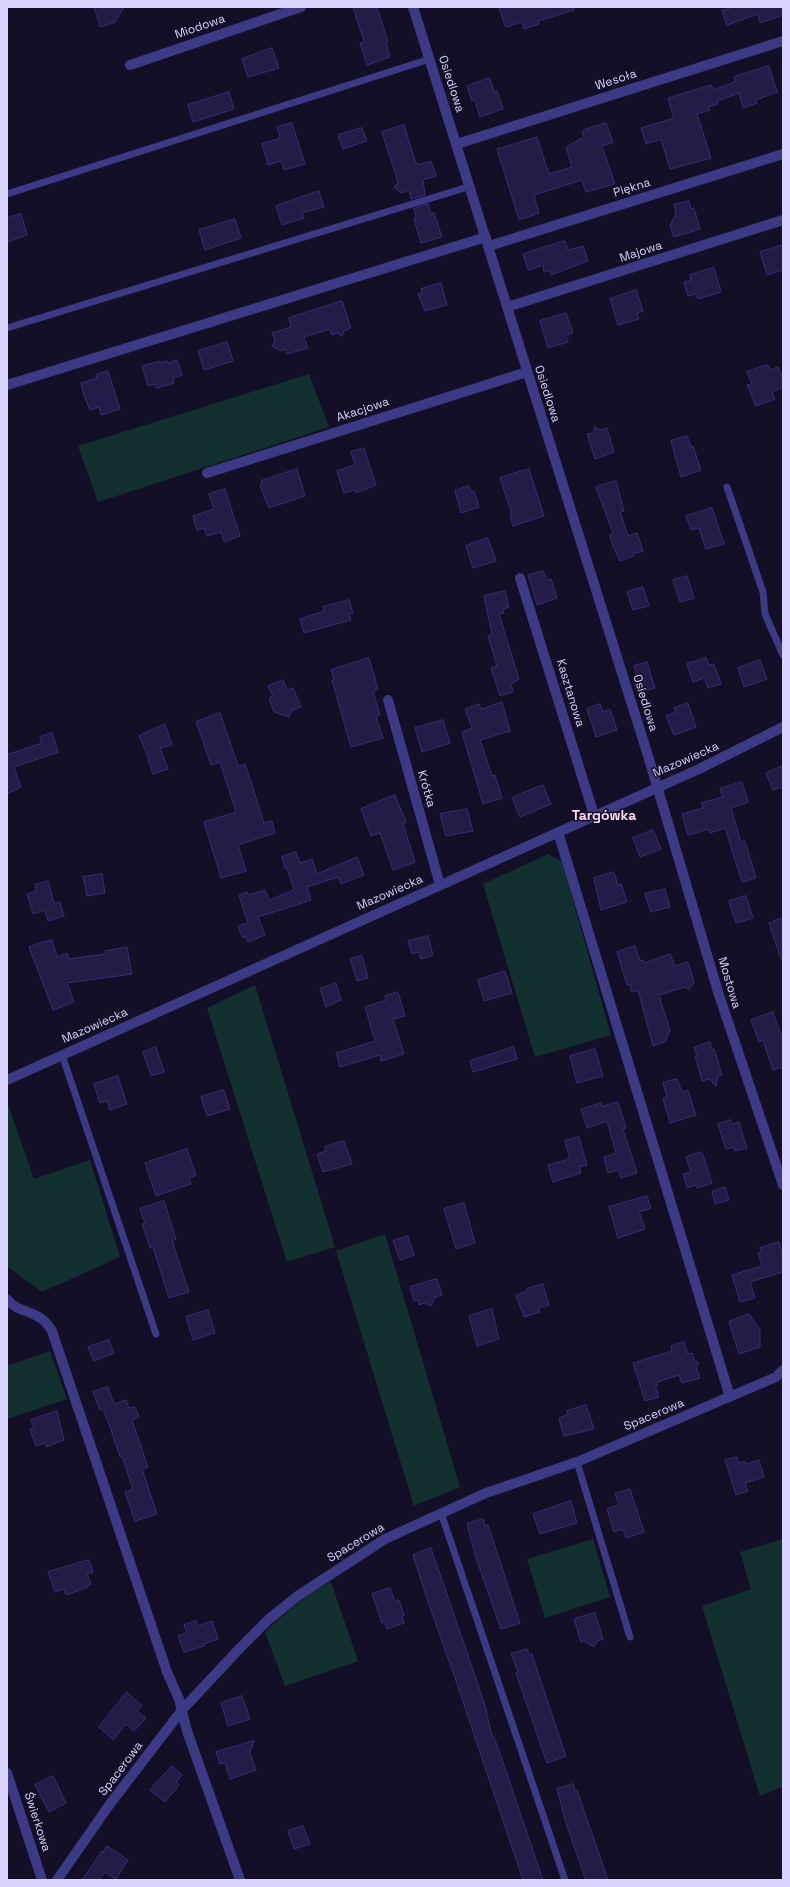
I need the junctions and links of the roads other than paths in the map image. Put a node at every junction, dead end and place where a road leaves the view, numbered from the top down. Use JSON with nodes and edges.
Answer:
{"nodes":[{"id":1,"x":302,"y":7,"type":"edge"},
{"id":2,"x":414,"y":7,"type":"edge"},
{"id":3,"x":783,"y":41,"type":"edge"},
{"id":4,"x":430,"y":59,"type":"junction"},
{"id":5,"x":130,"y":65,"type":"dead end"},
{"id":6,"x":457,"y":144,"type":"junction"},
{"id":7,"x":783,"y":154,"type":"edge"},
{"id":8,"x":471,"y":186,"type":"junction"},
{"id":9,"x":7,"y":194,"type":"edge"},
{"id":10,"x":783,"y":220,"type":"edge"},
{"id":11,"x":487,"y":242,"type":"junction"},
{"id":12,"x":508,"y":308,"type":"junction"},
{"id":13,"x":7,"y":328,"type":"edge"},
{"id":14,"x":526,"y":372,"type":"junction"},
{"id":15,"x":7,"y":385,"type":"edge"},
{"id":16,"x":206,"y":473,"type":"dead end"},
{"id":17,"x":727,"y":487,"type":"dead end"},
{"id":18,"x":520,"y":578,"type":"dead end"},
{"id":19,"x":783,"y":655,"type":"edge"},
{"id":20,"x":388,"y":700,"type":"dead end"},
{"id":21,"x":783,"y":728,"type":"edge"},
{"id":22,"x":657,"y":788,"type":"junction"},
{"id":23,"x":594,"y":816,"type":"junction"},
{"id":24,"x":558,"y":832,"type":"junction"},
{"id":25,"x":440,"y":885,"type":"junction"},
{"id":26,"x":62,"y":1055,"type":"junction"},
{"id":27,"x":7,"y":1080,"type":"edge"},
{"id":28,"x":783,"y":1184,"type":"edge"},
{"id":29,"x":7,"y":1299,"type":"edge"},
{"id":30,"x":156,"y":1334,"type":"dead end"},
{"id":31,"x":780,"y":1374,"type":"edge"},
{"id":32,"x":730,"y":1397,"type":"junction"},
{"id":33,"x":577,"y":1462,"type":"junction"},
{"id":34,"x":441,"y":1513,"type":"junction"},
{"id":35,"x":630,"y":1637,"type":"dead end"},
{"id":36,"x":182,"y":1710,"type":"junction"},
{"id":37,"x":7,"y":1773,"type":"edge"},
{"id":38,"x":42,"y":1880,"type":"edge"},
{"id":39,"x":57,"y":1880,"type":"edge"},
{"id":40,"x":240,"y":1880,"type":"edge"},
{"id":41,"x":565,"y":1880,"type":"edge"}],
"edges":[{"from":1,"to":5,"type":"street","name":"Miodowa"},
{"from":2,"to":4,"type":"street","name":"Osiedlowa"},
{"from":3,"to":6,"type":"street","name":"Wesoła"},
{"from":4,"to":6,"type":"street","name":"Osiedlowa"},
{"from":4,"to":9,"type":"lane"},
{"from":6,"to":8,"type":"street","name":"Osiedlowa"},
{"from":7,"to":11,"type":"street","name":"Piękna"},
{"from":8,"to":11,"type":"street","name":"Osiedlowa"},
{"from":8,"to":13,"type":"lane"},
{"from":10,"to":12,"type":"street","name":"Majowa"},
{"from":11,"to":12,"type":"street","name":"Osiedlowa"},
{"from":11,"to":15,"type":"street","name":"Piękna"},
{"from":12,"to":14,"type":"street","name":"Osiedlowa"},
{"from":14,"to":16,"type":"street","name":"Akacjowa"},
{"from":14,"to":22,"type":"street","name":"Osiedlowa"},
{"from":17,"to":19,"type":"lane"},
{"from":18,"to":23,"type":"street","name":"Kasztanowa"},
{"from":20,"to":25,"type":"street","name":"Krótka"},
{"from":21,"to":22,"type":"street","name":"Mazowiecka"},
{"from":22,"to":23,"type":"street","name":"Mazowiecka"},
{"from":22,"to":28,"type":"street","name":"Mostowa"},
{"from":23,"to":24,"type":"street","name":"Mazowiecka"},
{"from":24,"to":25,"type":"street","name":"Mazowiecka"},
{"from":24,"to":32,"type":"street"},
{"from":25,"to":26,"type":"street","name":"Mazowiecka"},
{"from":26,"to":27,"type":"street","name":"Mazowiecka"},
{"from":26,"to":30,"type":"lane"},
{"from":29,"to":36,"type":"street"},
{"from":31,"to":32,"type":"street","name":"Spacerowa"},
{"from":32,"to":33,"type":"street","name":"Spacerowa"},
{"from":33,"to":34,"type":"street","name":"Spacerowa"},
{"from":33,"to":35,"type":"lane"},
{"from":34,"to":36,"type":"street","name":"Spacerowa"},
{"from":34,"to":41,"type":"lane"},
{"from":36,"to":39,"type":"street","name":"Spacerowa"},
{"from":36,"to":40,"type":"street"},
{"from":37,"to":38,"type":"street","name":"Świerkowa"}]}
